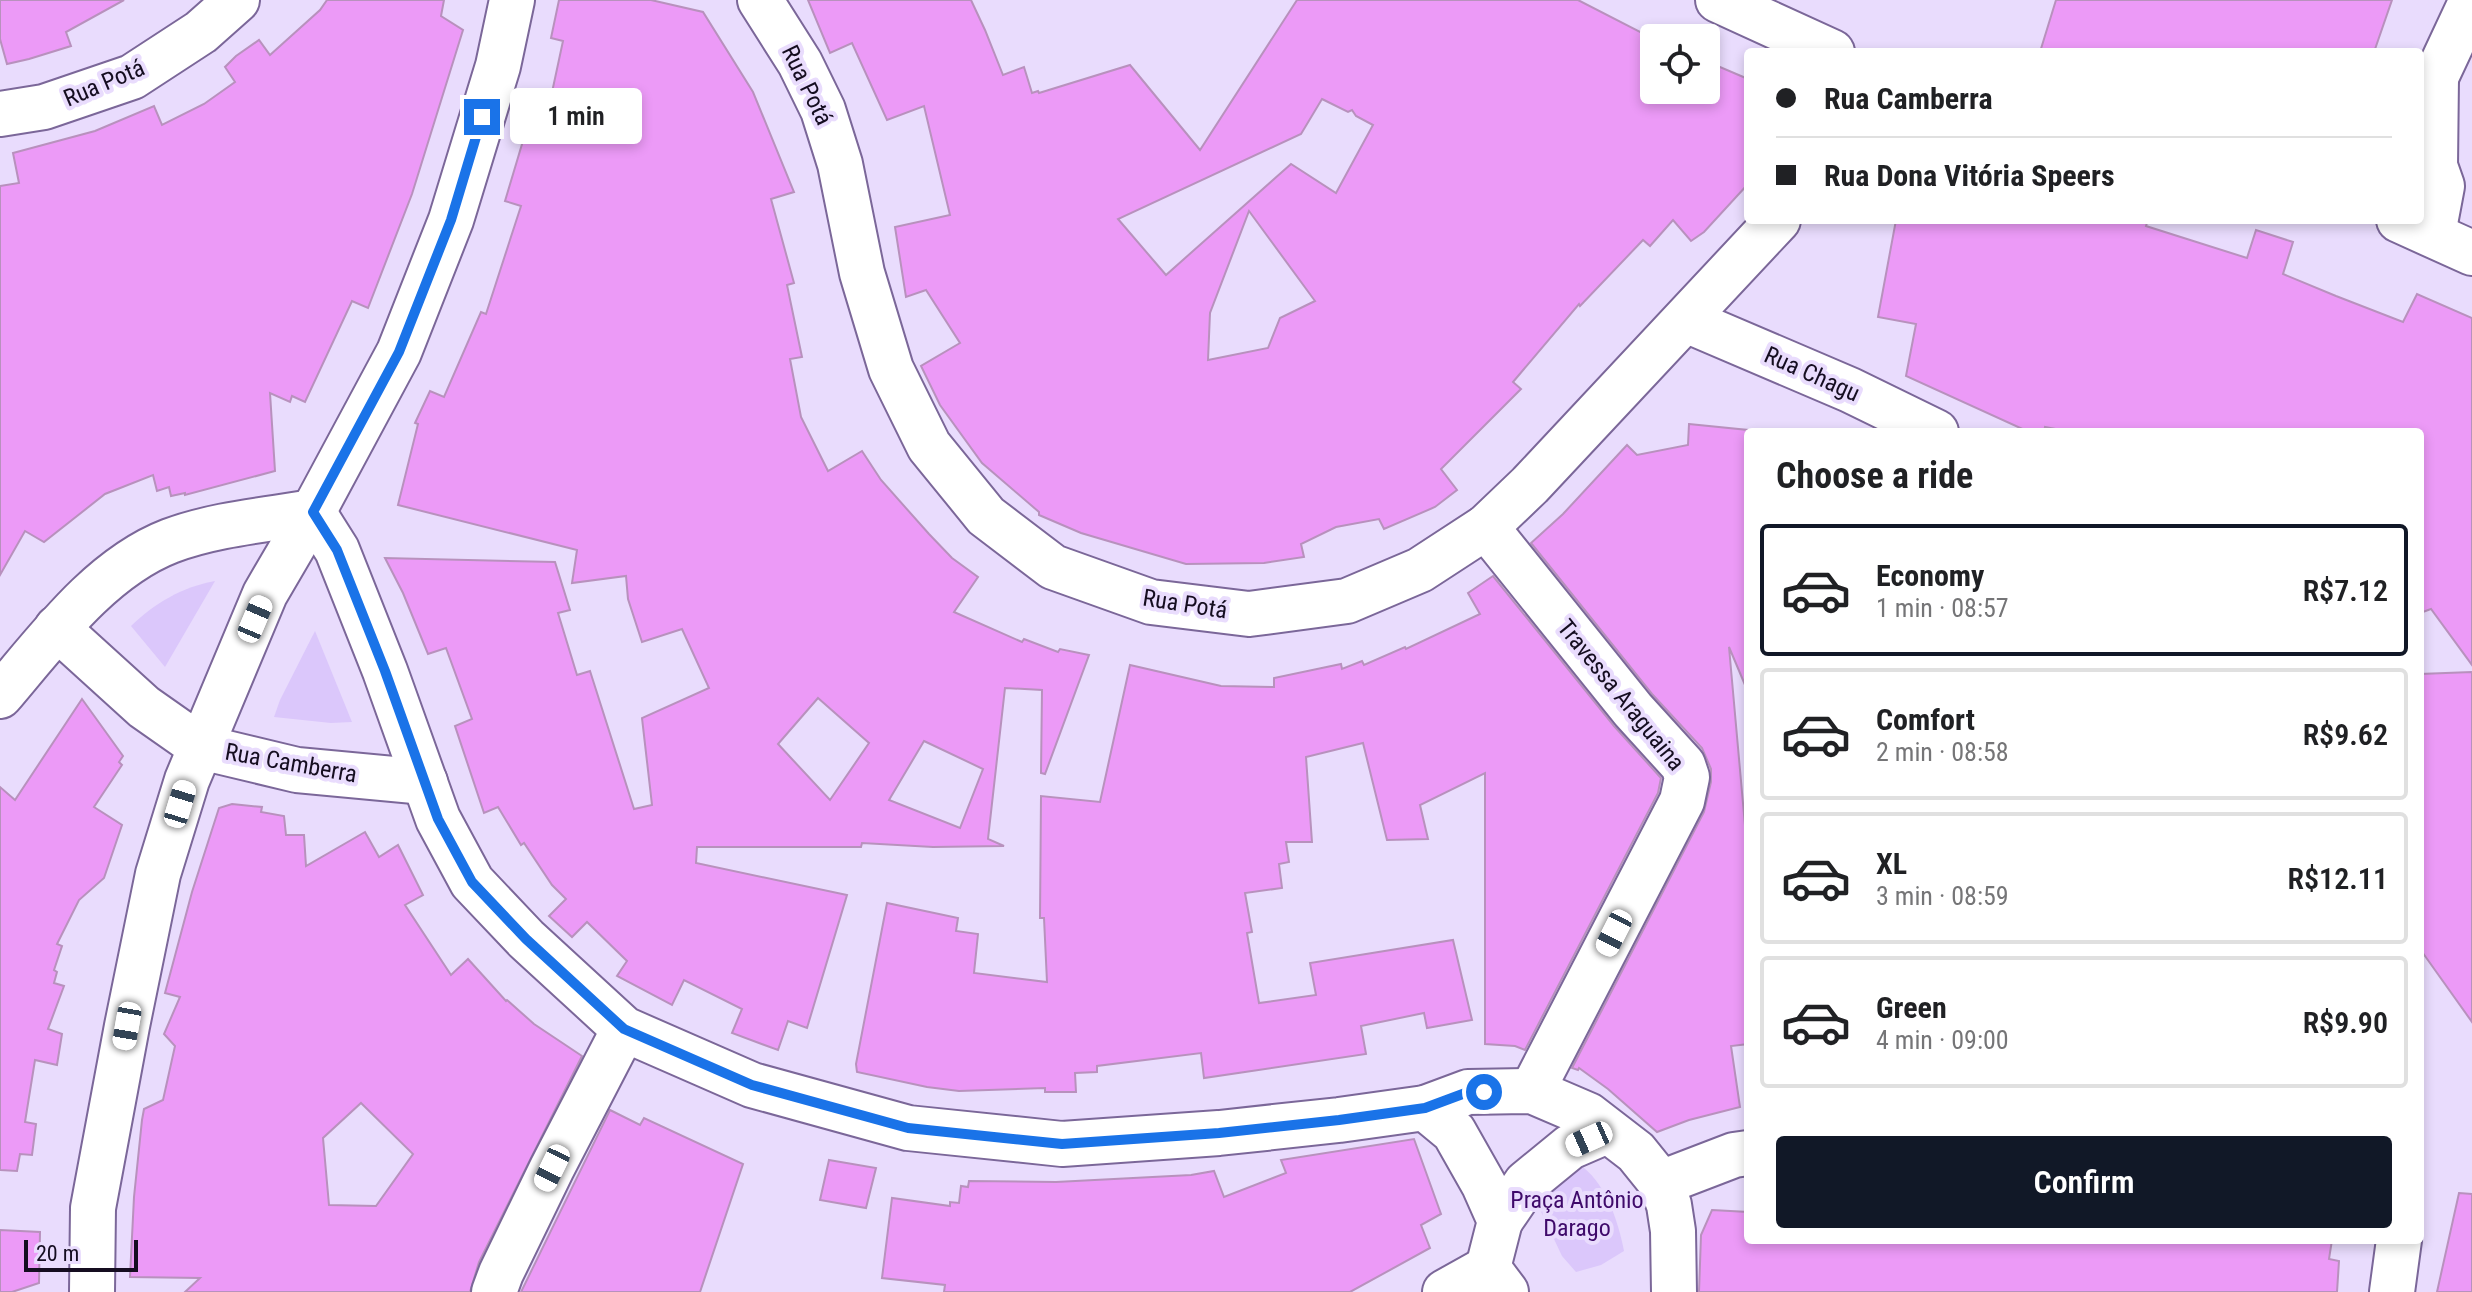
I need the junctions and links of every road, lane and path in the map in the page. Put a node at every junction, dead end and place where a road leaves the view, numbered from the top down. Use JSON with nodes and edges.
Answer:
{"nodes":[{"id":1,"x":237,"y":0,"type":"edge"},
{"id":2,"x":512,"y":0,"type":"edge"},
{"id":3,"x":760,"y":0,"type":"edge"},
{"id":4,"x":1718,"y":0,"type":"edge"},
{"id":5,"x":2472,"y":0,"type":"edge"},
{"id":6,"x":1823,"y":48,"type":"edge"},
{"id":7,"x":2428,"y":88,"type":"edge"},
{"id":8,"x":0,"y":114,"type":"edge"},
{"id":9,"x":2427,"y":161,"type":"edge"},
{"id":10,"x":2424,"y":214,"type":"edge"},
{"id":11,"x":1774,"y":224,"type":"edge"},
{"id":12,"x":2416,"y":227,"type":"edge"},
{"id":13,"x":2472,"y":253,"type":"edge"},
{"id":14,"x":1686,"y":320,"type":"junction"},
{"id":15,"x":1928,"y":428,"type":"edge"},
{"id":16,"x":313,"y":512,"type":"junction"},
{"id":17,"x":1486,"y":527,"type":"junction"},
{"id":18,"x":57,"y":628,"type":"junction"},
{"id":19,"x":0,"y":696,"type":"edge"},
{"id":20,"x":201,"y":747,"type":"junction"},
{"id":21,"x":425,"y":782,"type":"junction"},
{"id":22,"x":624,"y":1029,"type":"junction"},
{"id":23,"x":1532,"y":1091,"type":"junction"},
{"id":24,"x":1425,"y":1108,"type":"junction"},
{"id":25,"x":1607,"y":1131,"type":"junction"},
{"id":26,"x":1744,"y":1154,"type":"edge"},
{"id":27,"x":1661,"y":1183,"type":"junction"},
{"id":28,"x":1500,"y":1221,"type":"junction"},
{"id":29,"x":2398,"y":1244,"type":"edge"},
{"id":30,"x":1497,"y":1280,"type":"edge"},
{"id":31,"x":1668,"y":1281,"type":"edge"},
{"id":32,"x":92,"y":1292,"type":"edge"},
{"id":33,"x":494,"y":1292,"type":"edge"},
{"id":34,"x":1445,"y":1292,"type":"edge"},
{"id":35,"x":2392,"y":1292,"type":"edge"}],
"edges":[{"from":1,"to":8,"type":"street","name":"Rua Potá"},
{"from":2,"to":16,"type":"street"},
{"from":3,"to":17,"type":"street","name":"Rua Potá"},
{"from":4,"to":6,"type":"street"},
{"from":5,"to":7,"type":"street"},
{"from":7,"to":9,"type":"street"},
{"from":9,"to":10,"type":"street"},
{"from":11,"to":14,"type":"street","name":"Rua Potá"},
{"from":12,"to":13,"type":"street"},
{"from":14,"to":15,"type":"street","name":"Rua Chagu"},
{"from":14,"to":17,"type":"street","name":"Rua Potá"},
{"from":16,"to":18,"type":"street"},
{"from":16,"to":20,"type":"street"},
{"from":16,"to":21,"type":"street"},
{"from":17,"to":23,"type":"street","name":"Travessa Araguaina"},
{"from":18,"to":19,"type":"street"},
{"from":18,"to":20,"type":"street","name":"Rua Camberra"},
{"from":20,"to":21,"type":"street","name":"Rua Camberra"},
{"from":20,"to":32,"type":"street"},
{"from":21,"to":22,"type":"street"},
{"from":22,"to":24,"type":"street"},
{"from":22,"to":33,"type":"street"},
{"from":23,"to":24,"type":"street"},
{"from":23,"to":25,"type":"street"},
{"from":24,"to":28,"type":"street"},
{"from":25,"to":27,"type":"street"},
{"from":25,"to":28,"type":"street"},
{"from":26,"to":27,"type":"street"},
{"from":27,"to":31,"type":"street"},
{"from":28,"to":30,"type":"street"},
{"from":29,"to":35,"type":"street"},
{"from":30,"to":34,"type":"street"}]}
